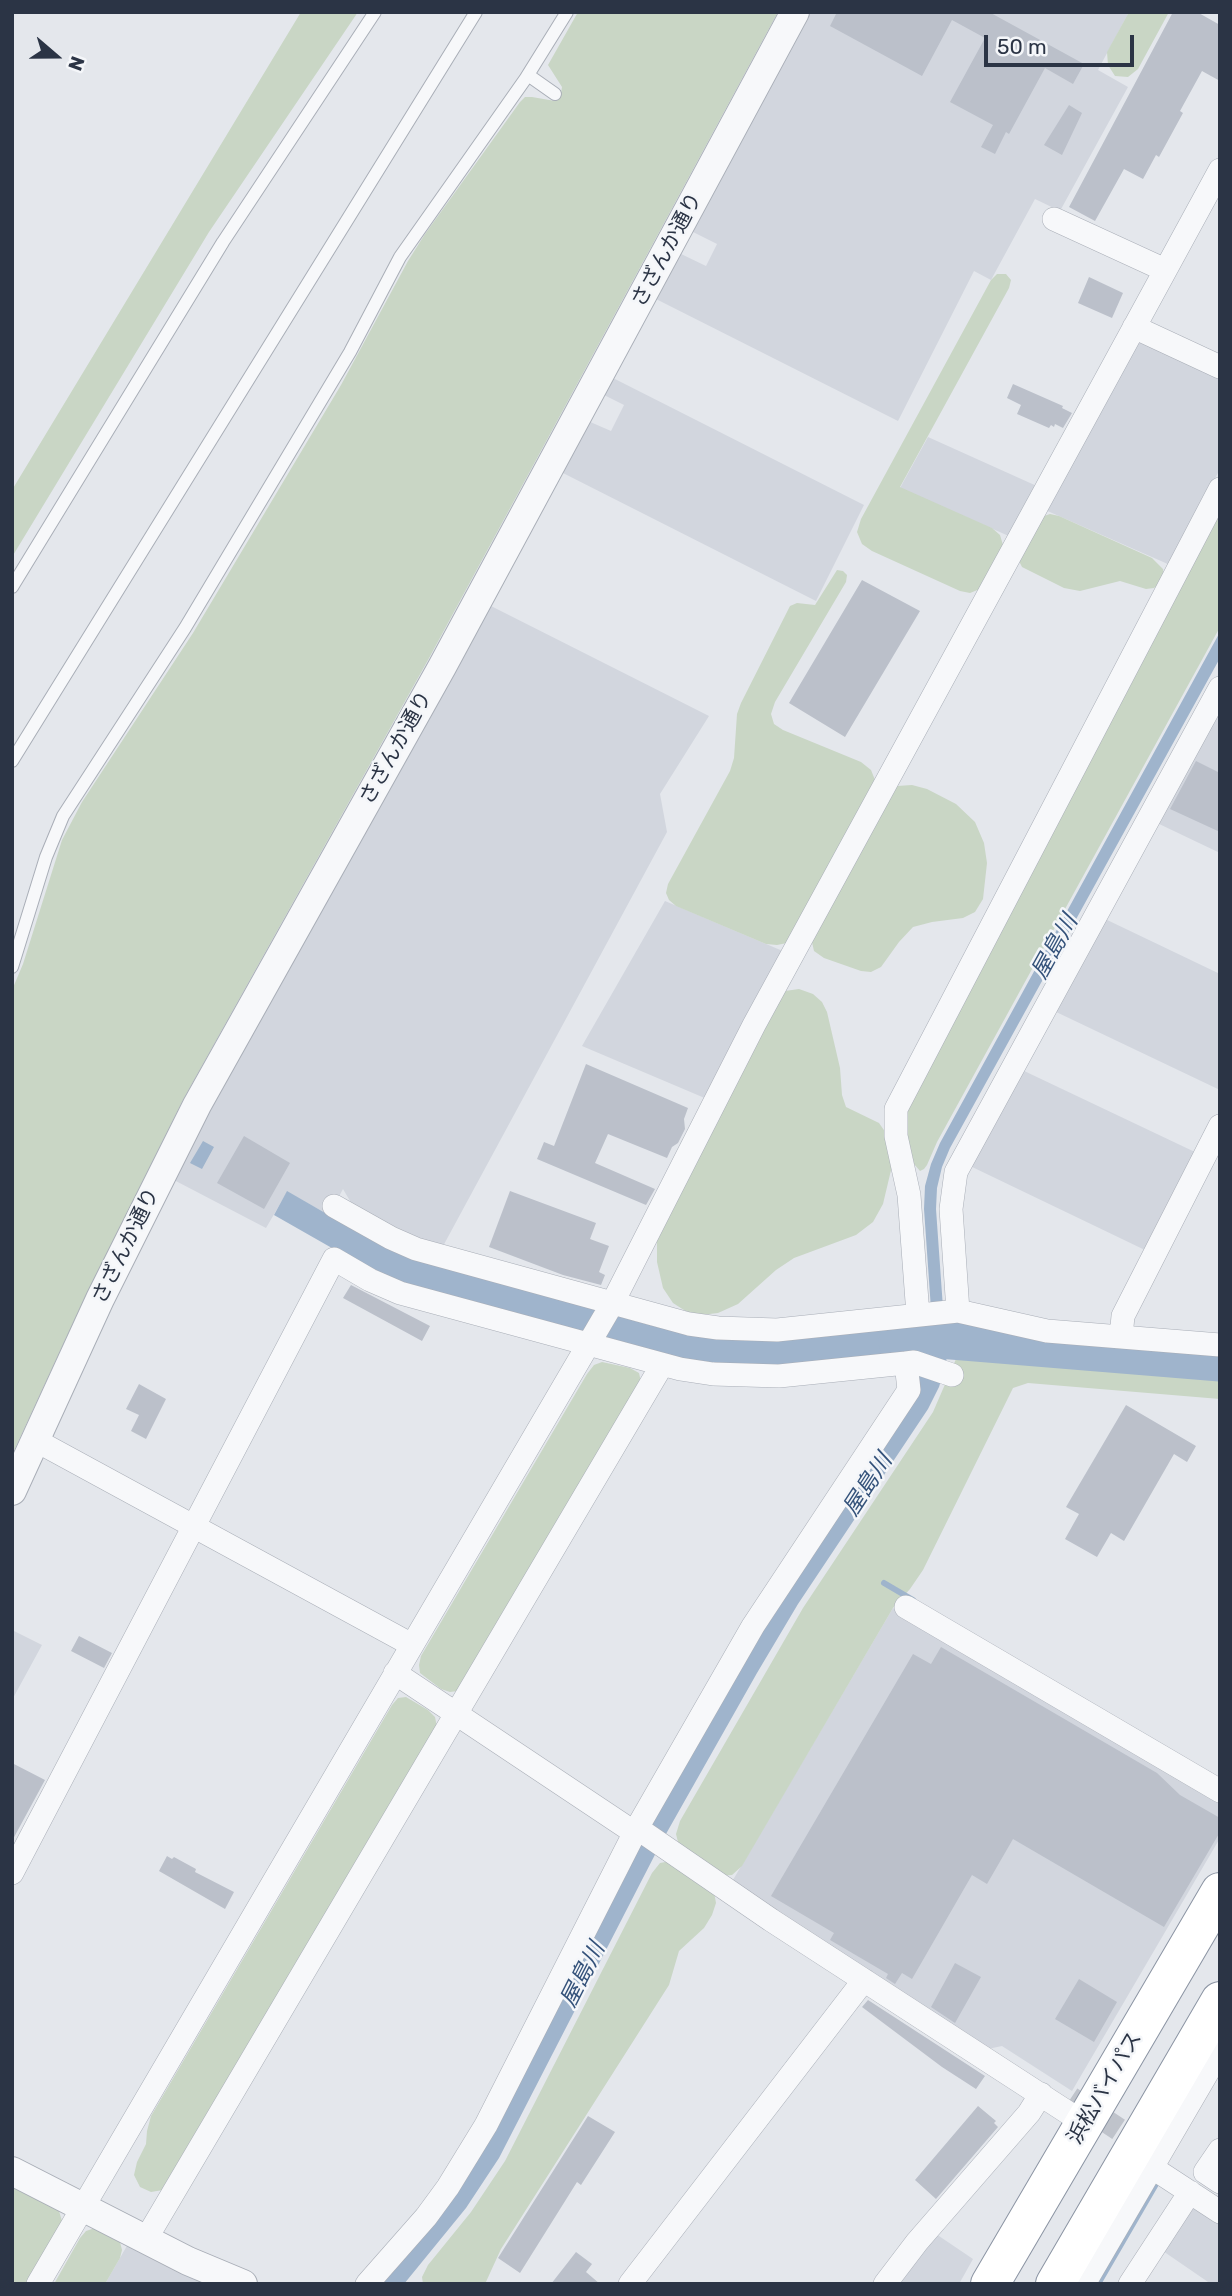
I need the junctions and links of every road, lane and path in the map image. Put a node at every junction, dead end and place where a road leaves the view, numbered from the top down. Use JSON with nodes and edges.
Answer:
{"nodes":[{"id":1,"x":375,"y":12,"type":"edge"},
{"id":2,"x":476,"y":12,"type":"edge"},
{"id":3,"x":567,"y":12,"type":"edge"},
{"id":4,"x":795,"y":12,"type":"edge"},
{"id":5,"x":528,"y":75,"type":"junction"},
{"id":6,"x":555,"y":94,"type":"dead end"},
{"id":7,"x":1220,"y":170,"type":"edge"},
{"id":8,"x":1054,"y":219,"type":"dead end"},
{"id":9,"x":1165,"y":270,"type":"junction"},
{"id":10,"x":1134,"y":327,"type":"junction"},
{"id":11,"x":1220,"y":367,"type":"edge"},
{"id":12,"x":1220,"y":489,"type":"edge"},
{"id":13,"x":12,"y":587,"type":"edge"},
{"id":14,"x":1220,"y":688,"type":"edge"},
{"id":15,"x":12,"y":761,"type":"edge"},
{"id":16,"x":12,"y":967,"type":"edge"},
{"id":17,"x":1220,"y":1126,"type":"edge"},
{"id":18,"x":334,"y":1206,"type":"dead end"},
{"id":19,"x":610,"y":1308,"type":"junction"},
{"id":20,"x":953,"y":1312,"type":"junction"},
{"id":21,"x":921,"y":1315,"type":"junction"},
{"id":22,"x":1121,"y":1336,"type":"junction"},
{"id":23,"x":590,"y":1342,"type":"junction"},
{"id":24,"x":1220,"y":1345,"type":"edge"},
{"id":25,"x":912,"y":1364,"type":"junction"},
{"id":26,"x":662,"y":1365,"type":"junction"},
{"id":27,"x":950,"y":1375,"type":"dead end"},
{"id":28,"x":36,"y":1440,"type":"junction"},
{"id":29,"x":12,"y":1491,"type":"edge"},
{"id":30,"x":194,"y":1526,"type":"junction"},
{"id":31,"x":906,"y":1607,"type":"dead end"},
{"id":32,"x":412,"y":1645,"type":"junction"},
{"id":33,"x":395,"y":1674,"type":"junction"},
{"id":34,"x":456,"y":1714,"type":"junction"},
{"id":35,"x":1220,"y":1791,"type":"edge"},
{"id":36,"x":637,"y":1831,"type":"junction"},
{"id":37,"x":12,"y":1872,"type":"edge"},
{"id":38,"x":1220,"y":1892,"type":"edge"},
{"id":39,"x":864,"y":1980,"type":"junction"},
{"id":40,"x":1220,"y":2001,"type":"edge"},
{"id":41,"x":1220,"y":2051,"type":"edge"},
{"id":42,"x":994,"y":2064,"type":"junction"},
{"id":43,"x":1041,"y":2094,"type":"junction"},
{"id":44,"x":1078,"y":2110,"type":"junction"},
{"id":45,"x":1220,"y":2150,"type":"edge"},
{"id":46,"x":1150,"y":2161,"type":"junction"},
{"id":47,"x":12,"y":2171,"type":"edge"},
{"id":48,"x":1220,"y":2182,"type":"edge"},
{"id":49,"x":1190,"y":2192,"type":"junction"},
{"id":50,"x":1220,"y":2196,"type":"edge"},
{"id":51,"x":82,"y":2207,"type":"junction"},
{"id":52,"x":1220,"y":2212,"type":"edge"},
{"id":53,"x":1089,"y":2225,"type":"junction"},
{"id":54,"x":146,"y":2239,"type":"junction"},
{"id":55,"x":38,"y":2284,"type":"edge"},
{"id":56,"x":243,"y":2284,"type":"edge"},
{"id":57,"x":367,"y":2284,"type":"edge"},
{"id":58,"x":630,"y":2284,"type":"edge"},
{"id":59,"x":885,"y":2284,"type":"edge"},
{"id":60,"x":990,"y":2284,"type":"edge"},
{"id":61,"x":1042,"y":2284,"type":"edge"},
{"id":62,"x":1055,"y":2284,"type":"edge"},
{"id":63,"x":1084,"y":2284,"type":"edge"},
{"id":64,"x":1130,"y":2284,"type":"edge"}],
"edges":[{"from":1,"to":13,"type":"lane"},
{"from":2,"to":15,"type":"lane"},
{"from":3,"to":5,"type":"lane"},
{"from":4,"to":28,"type":"street","name":"さざんか通り"},
{"from":5,"to":6,"type":"lane"},
{"from":5,"to":16,"type":"lane"},
{"from":7,"to":9,"type":"street"},
{"from":8,"to":9,"type":"street"},
{"from":9,"to":10,"type":"street"},
{"from":10,"to":11,"type":"street"},
{"from":10,"to":19,"type":"street"},
{"from":12,"to":21,"type":"street"},
{"from":14,"to":20,"type":"street"},
{"from":17,"to":22,"type":"street"},
{"from":18,"to":19,"type":"street"},
{"from":19,"to":21,"type":"street"},
{"from":19,"to":23,"type":"street"},
{"from":20,"to":21,"type":"street"},
{"from":20,"to":22,"type":"street"},
{"from":22,"to":24,"type":"street"},
{"from":23,"to":26,"type":"street"},
{"from":23,"to":30,"type":"street"},
{"from":23,"to":32,"type":"street"},
{"from":25,"to":26,"type":"street"},
{"from":25,"to":27,"type":"street"},
{"from":25,"to":36,"type":"street"},
{"from":26,"to":34,"type":"street"},
{"from":28,"to":29,"type":"street","name":"さざんか通り"},
{"from":28,"to":30,"type":"street"},
{"from":30,"to":32,"type":"street"},
{"from":30,"to":37,"type":"street"},
{"from":31,"to":35,"type":"street"},
{"from":32,"to":33,"type":"street"},
{"from":33,"to":34,"type":"street"},
{"from":33,"to":51,"type":"street"},
{"from":34,"to":36,"type":"street"},
{"from":34,"to":54,"type":"street"},
{"from":36,"to":39,"type":"street"},
{"from":36,"to":57,"type":"street"},
{"from":38,"to":44,"type":"highway","name":"浜松バイパス"},
{"from":39,"to":42,"type":"street"},
{"from":39,"to":58,"type":"street"},
{"from":40,"to":46,"type":"highway"},
{"from":41,"to":46,"type":"street"},
{"from":42,"to":43,"type":"street"},
{"from":42,"to":44,"type":"street"},
{"from":43,"to":44,"type":"street"},
{"from":43,"to":59,"type":"street"},
{"from":44,"to":60,"type":"highway","name":"浜松バイパス"},
{"from":45,"to":48,"type":"street"},
{"from":46,"to":49,"type":"street"},
{"from":46,"to":50,"type":"street"},
{"from":46,"to":53,"type":"highway"},
{"from":46,"to":63,"type":"street"},
{"from":47,"to":51,"type":"street"},
{"from":49,"to":52,"type":"street"},
{"from":49,"to":64,"type":"street"},
{"from":51,"to":54,"type":"street"},
{"from":51,"to":55,"type":"street"},
{"from":53,"to":61,"type":"highway"},
{"from":53,"to":62,"type":"highway"},
{"from":54,"to":56,"type":"street"}]}
